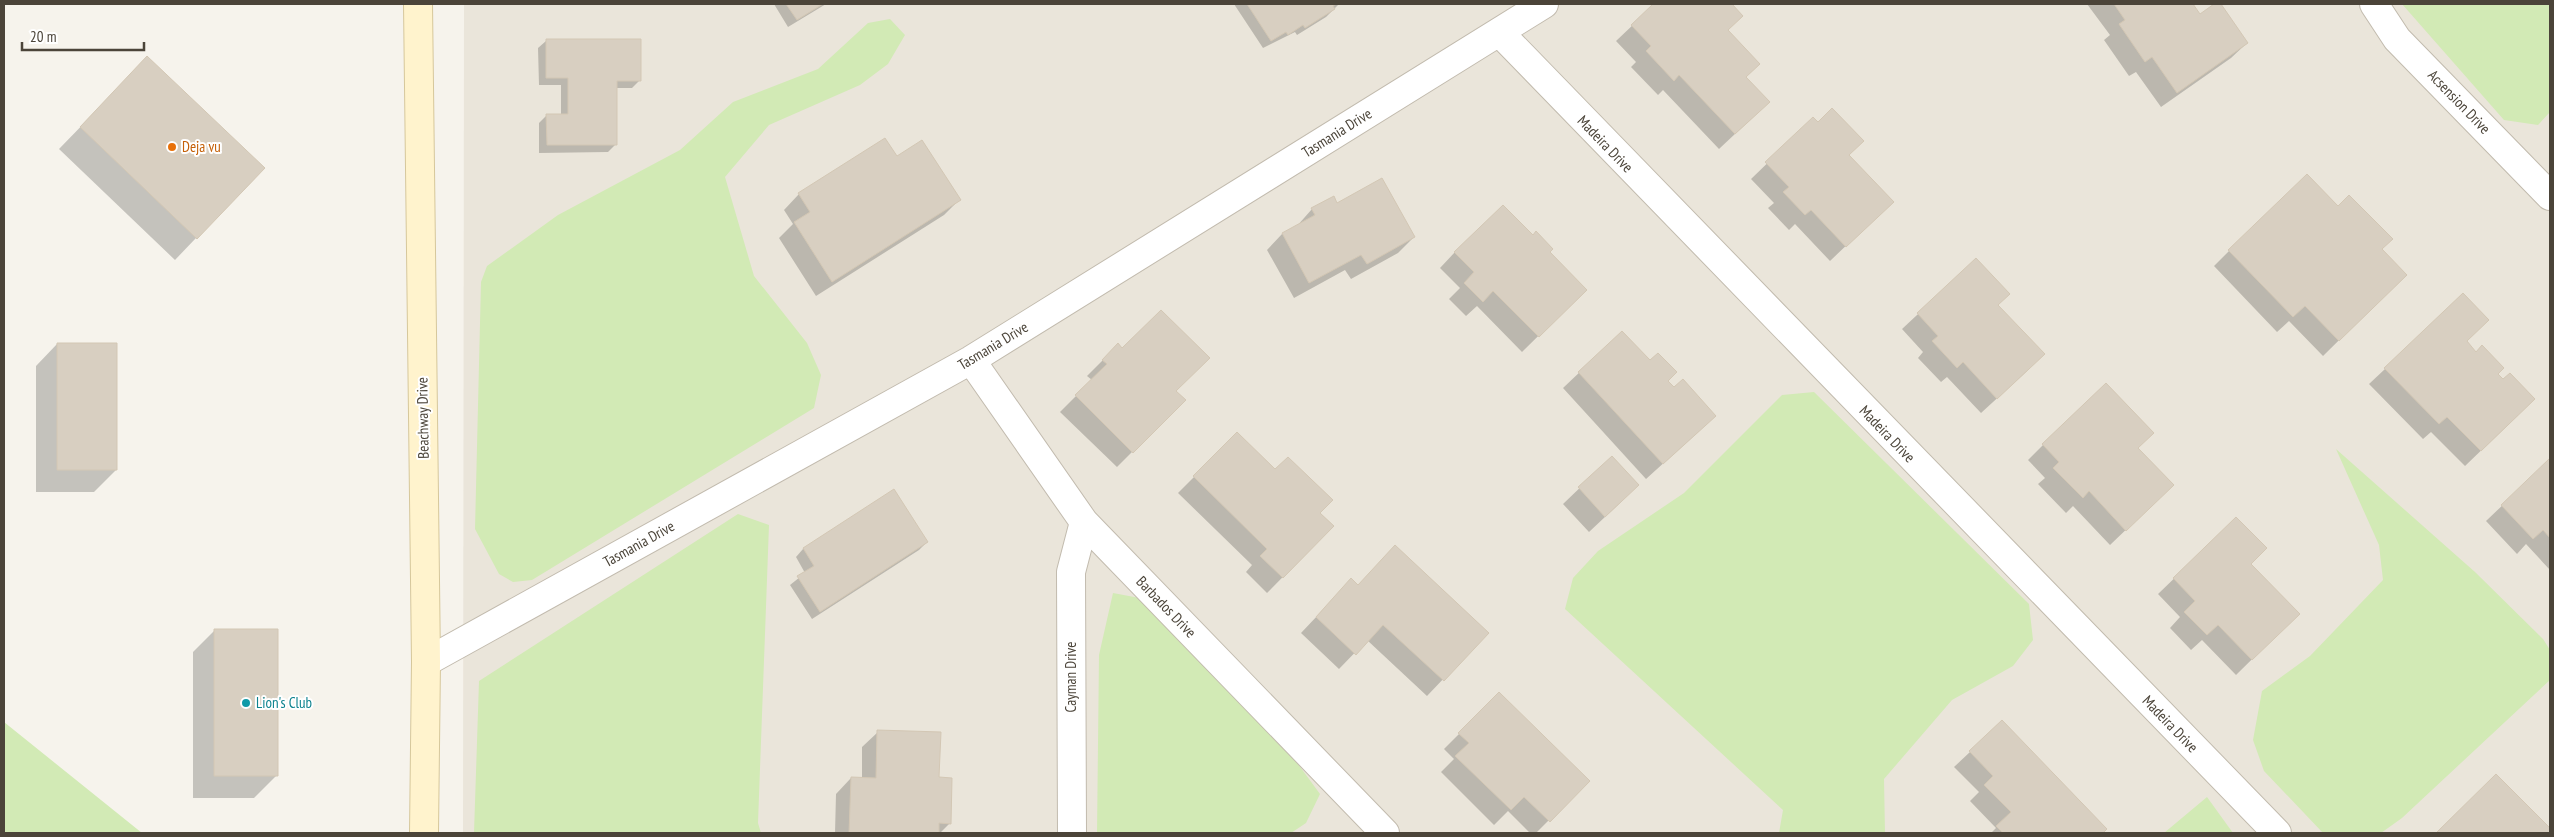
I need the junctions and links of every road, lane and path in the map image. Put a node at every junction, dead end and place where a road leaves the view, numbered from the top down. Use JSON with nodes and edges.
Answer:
{"nodes":[{"id":1,"x":418,"y":4,"type":"edge"},
{"id":2,"x":1544,"y":4,"type":"edge"},
{"id":3,"x":2374,"y":4,"type":"edge"},
{"id":4,"x":1500,"y":33,"type":"junction"},
{"id":5,"x":2550,"y":196,"type":"edge"},
{"id":6,"x":971,"y":360,"type":"junction"},
{"id":7,"x":1084,"y":522,"type":"junction"},
{"id":8,"x":426,"y":662,"type":"junction"},
{"id":9,"x":424,"y":833,"type":"edge"},
{"id":10,"x":1072,"y":833,"type":"edge"},
{"id":11,"x":1385,"y":833,"type":"edge"},
{"id":12,"x":2276,"y":833,"type":"edge"}],
"edges":[{"from":1,"to":8,"type":"street","name":"Beachway Drive"},
{"from":2,"to":4,"type":"street","name":"Tasmania Drive"},
{"from":3,"to":5,"type":"street","name":"Acsension Drive"},
{"from":4,"to":6,"type":"street","name":"Tasmania Drive"},
{"from":4,"to":12,"type":"street","name":"Madeira Drive"},
{"from":6,"to":7,"type":"street","name":"Barbados Drive"},
{"from":6,"to":8,"type":"street","name":"Tasmania Drive"},
{"from":7,"to":10,"type":"street","name":"Cayman Drive"},
{"from":7,"to":11,"type":"street","name":"Barbados Drive"},
{"from":8,"to":9,"type":"street","name":"Beachway Drive"}]}
